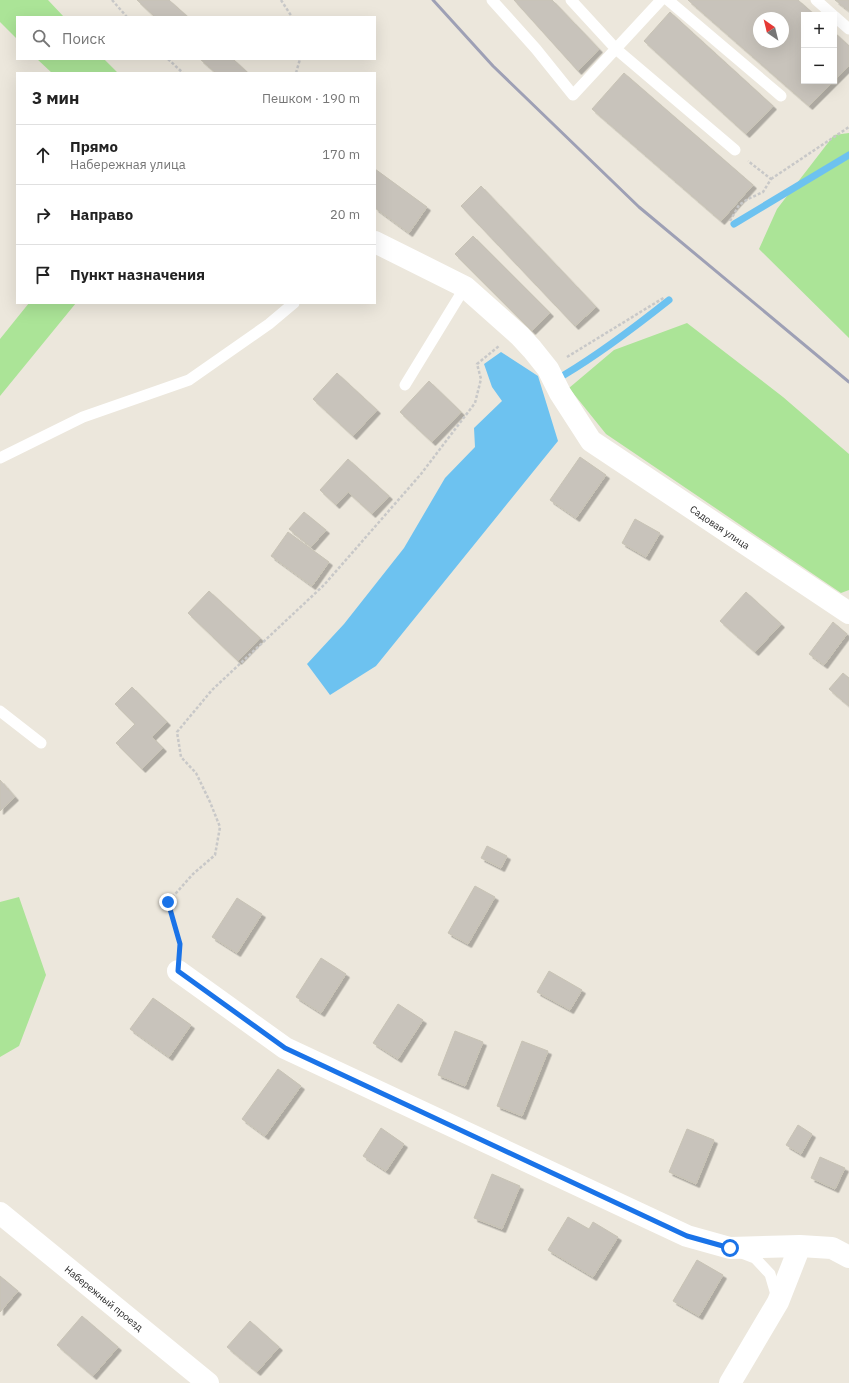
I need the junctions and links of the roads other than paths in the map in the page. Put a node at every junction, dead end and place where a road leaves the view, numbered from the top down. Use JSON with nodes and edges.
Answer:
{"nodes":[{"id":1,"x":492,"y":0,"type":"edge"},
{"id":2,"x":571,"y":0,"type":"edge"},
{"id":3,"x":661,"y":0,"type":"edge"},
{"id":4,"x":668,"y":0,"type":"edge"},
{"id":5,"x":816,"y":0,"type":"edge"},
{"id":6,"x":830,"y":12,"type":"edge"},
{"id":7,"x":837,"y":18,"type":"edge"},
{"id":8,"x":849,"y":29,"type":"edge"},
{"id":9,"x":616,"y":49,"type":"junction"},
{"id":10,"x":781,"y":96,"type":"dead end"},
{"id":11,"x":736,"y":150,"type":"road end"},
{"id":12,"x":376,"y":242,"type":"edge"},
{"id":13,"x":466,"y":287,"type":"junction"},
{"id":14,"x":293,"y":304,"type":"edge"},
{"id":15,"x":405,"y":386,"type":"dead end"},
{"id":16,"x":0,"y":458,"type":"edge"},
{"id":17,"x":849,"y":613,"type":"edge"},
{"id":18,"x":0,"y":711,"type":"edge"},
{"id":19,"x":41,"y":742,"type":"dead end"},
{"id":20,"x":178,"y":971,"type":"road end"},
{"id":21,"x":0,"y":1213,"type":"edge"},
{"id":22,"x":800,"y":1246,"type":"junction"},
{"id":23,"x":730,"y":1248,"type":"junction"},
{"id":24,"x":849,"y":1258,"type":"edge"},
{"id":25,"x":778,"y":1302,"type":"junction"},
{"id":26,"x":208,"y":1383,"type":"edge"},
{"id":27,"x":730,"y":1383,"type":"edge"}],
"edges":[{"from":1,"to":9,"type":"lane"},
{"from":2,"to":9,"type":"lane"},
{"from":3,"to":9,"type":"lane"},
{"from":4,"to":10,"type":"lane"},
{"from":5,"to":6,"type":"lane"},
{"from":7,"to":8,"type":"lane"},
{"from":9,"to":11,"type":"lane"},
{"from":12,"to":13,"type":"street"},
{"from":13,"to":15,"type":"lane"},
{"from":13,"to":17,"type":"street","name":"Садовая улица"},
{"from":14,"to":16,"type":"lane"},
{"from":18,"to":19,"type":"lane"},
{"from":20,"to":23,"type":"street"},
{"from":21,"to":26,"type":"street","name":"Набережный проезд"},
{"from":22,"to":23,"type":"street"},
{"from":22,"to":24,"type":"street"},
{"from":22,"to":25,"type":"street"},
{"from":23,"to":25,"type":"lane"},
{"from":25,"to":27,"type":"street"}]}
